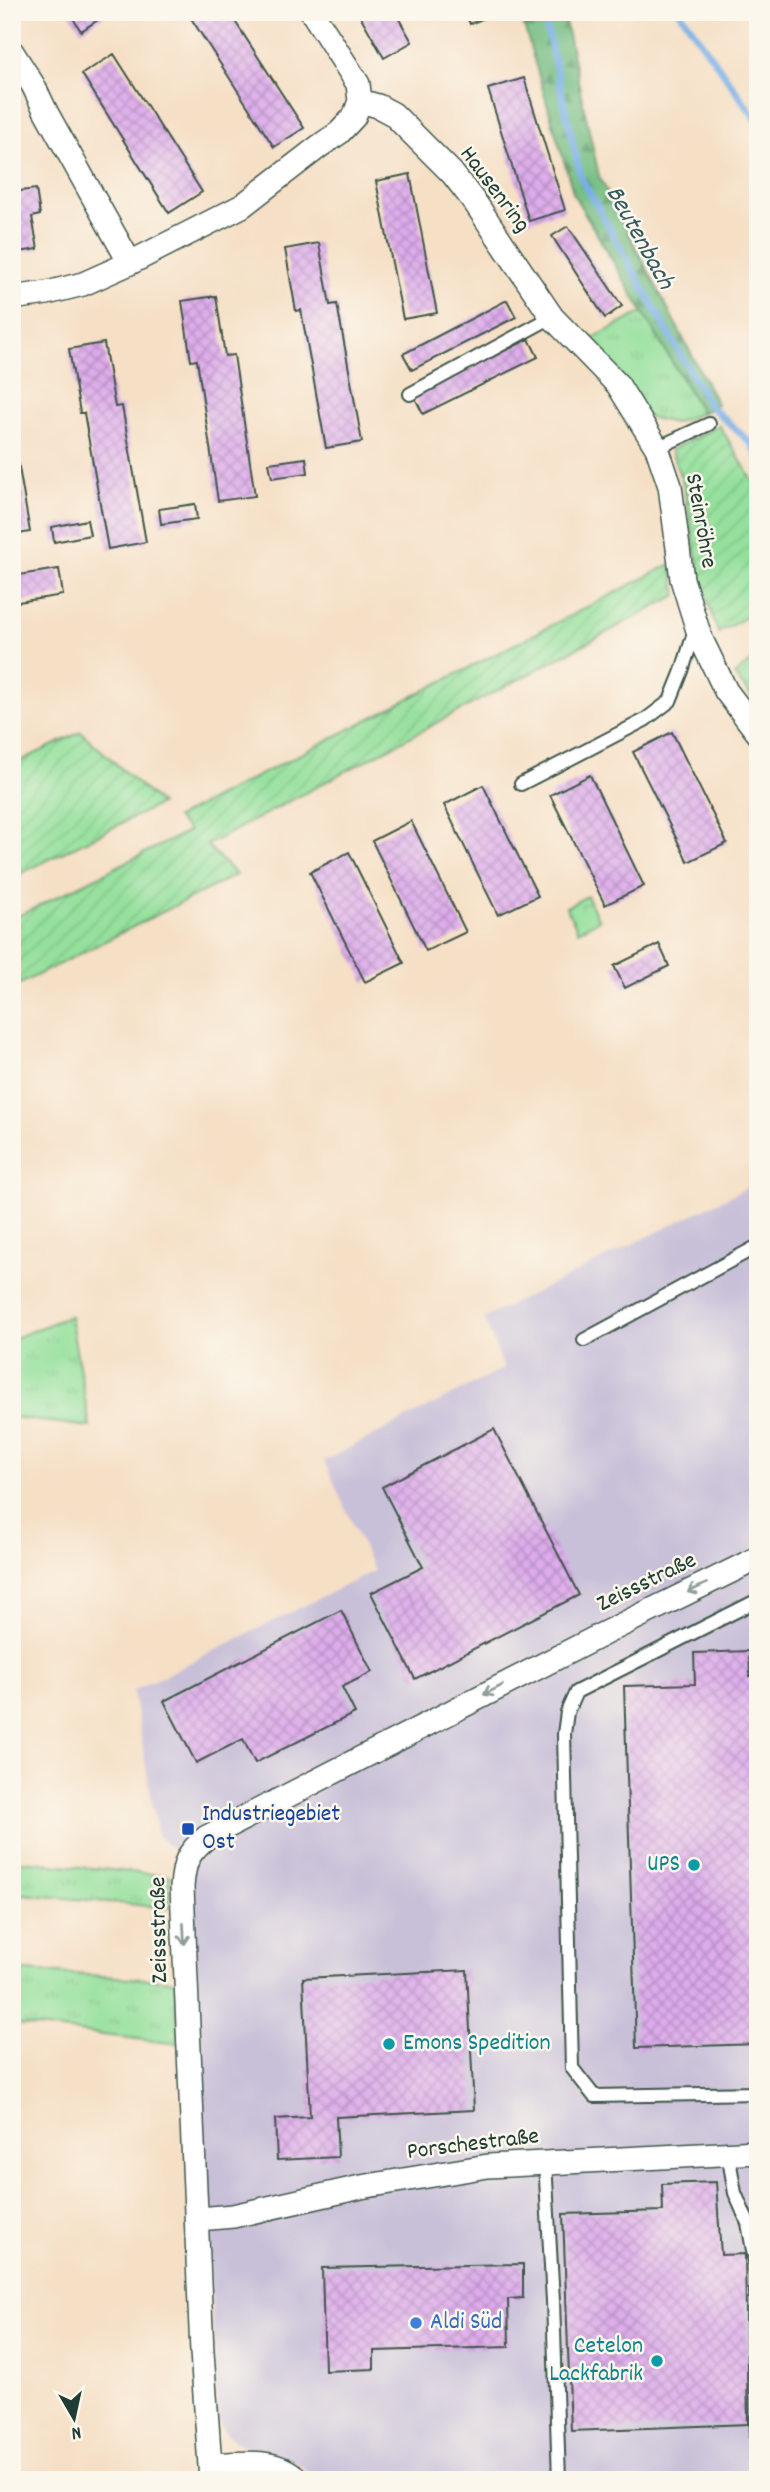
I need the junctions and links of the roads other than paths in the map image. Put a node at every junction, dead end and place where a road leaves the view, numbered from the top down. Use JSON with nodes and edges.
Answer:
{"nodes":[{"id":1,"x":312,"y":12,"type":"edge"},
{"id":2,"x":12,"y":52,"type":"edge"},
{"id":3,"x":360,"y":101,"type":"junction"},
{"id":4,"x":130,"y":263,"type":"junction"},
{"id":5,"x":12,"y":298,"type":"edge"},
{"id":6,"x":559,"y":325,"type":"junction"},
{"id":7,"x":410,"y":394,"type":"dead end"},
{"id":8,"x":709,"y":424,"type":"dead end"},
{"id":9,"x":657,"y":448,"type":"junction"},
{"id":10,"x":696,"y":626,"type":"junction"},
{"id":11,"x":758,"y":733,"type":"edge"},
{"id":12,"x":521,"y":784,"type":"dead end"},
{"id":13,"x":758,"y":1246,"type":"edge"},
{"id":14,"x":584,"y":1340,"type":"dead end"},
{"id":15,"x":758,"y":1558,"type":"edge"},
{"id":16,"x":758,"y":1600,"type":"edge"},
{"id":17,"x":758,"y":2093,"type":"edge"},
{"id":18,"x":758,"y":2152,"type":"edge"},
{"id":19,"x":728,"y":2153,"type":"junction"},
{"id":20,"x":545,"y":2162,"type":"junction"},
{"id":21,"x":198,"y":2219,"type":"junction"},
{"id":22,"x":211,"y":2472,"type":"edge"},
{"id":23,"x":298,"y":2480,"type":"edge"},
{"id":24,"x":559,"y":2480,"type":"edge"},
{"id":25,"x":758,"y":2480,"type":"edge"}],
"edges":[{"from":1,"to":3,"type":"street"},
{"from":2,"to":4,"type":"street"},
{"from":3,"to":4,"type":"street"},
{"from":3,"to":6,"type":"street","name":"Hausenring"},
{"from":4,"to":5,"type":"street"},
{"from":6,"to":7,"type":"lane"},
{"from":6,"to":9,"type":"street","name":"Steinröhre"},
{"from":8,"to":9,"type":"lane"},
{"from":9,"to":10,"type":"street","name":"Steinröhre"},
{"from":10,"to":11,"type":"street","name":"Steinröhre"},
{"from":10,"to":12,"type":"lane"},
{"from":13,"to":14,"type":"lane"},
{"from":15,"to":21,"type":"street","name":"Zeissstraße","one_way":true},
{"from":16,"to":17,"type":"lane"},
{"from":18,"to":19,"type":"street","name":"Porschestraße"},
{"from":19,"to":20,"type":"street","name":"Porschestraße"},
{"from":19,"to":25,"type":"lane"},
{"from":20,"to":21,"type":"street","name":"Porschestraße"},
{"from":20,"to":24,"type":"lane"},
{"from":21,"to":22,"type":"street","name":"Zeissstraße"},
{"from":22,"to":23,"type":"street"}]}
